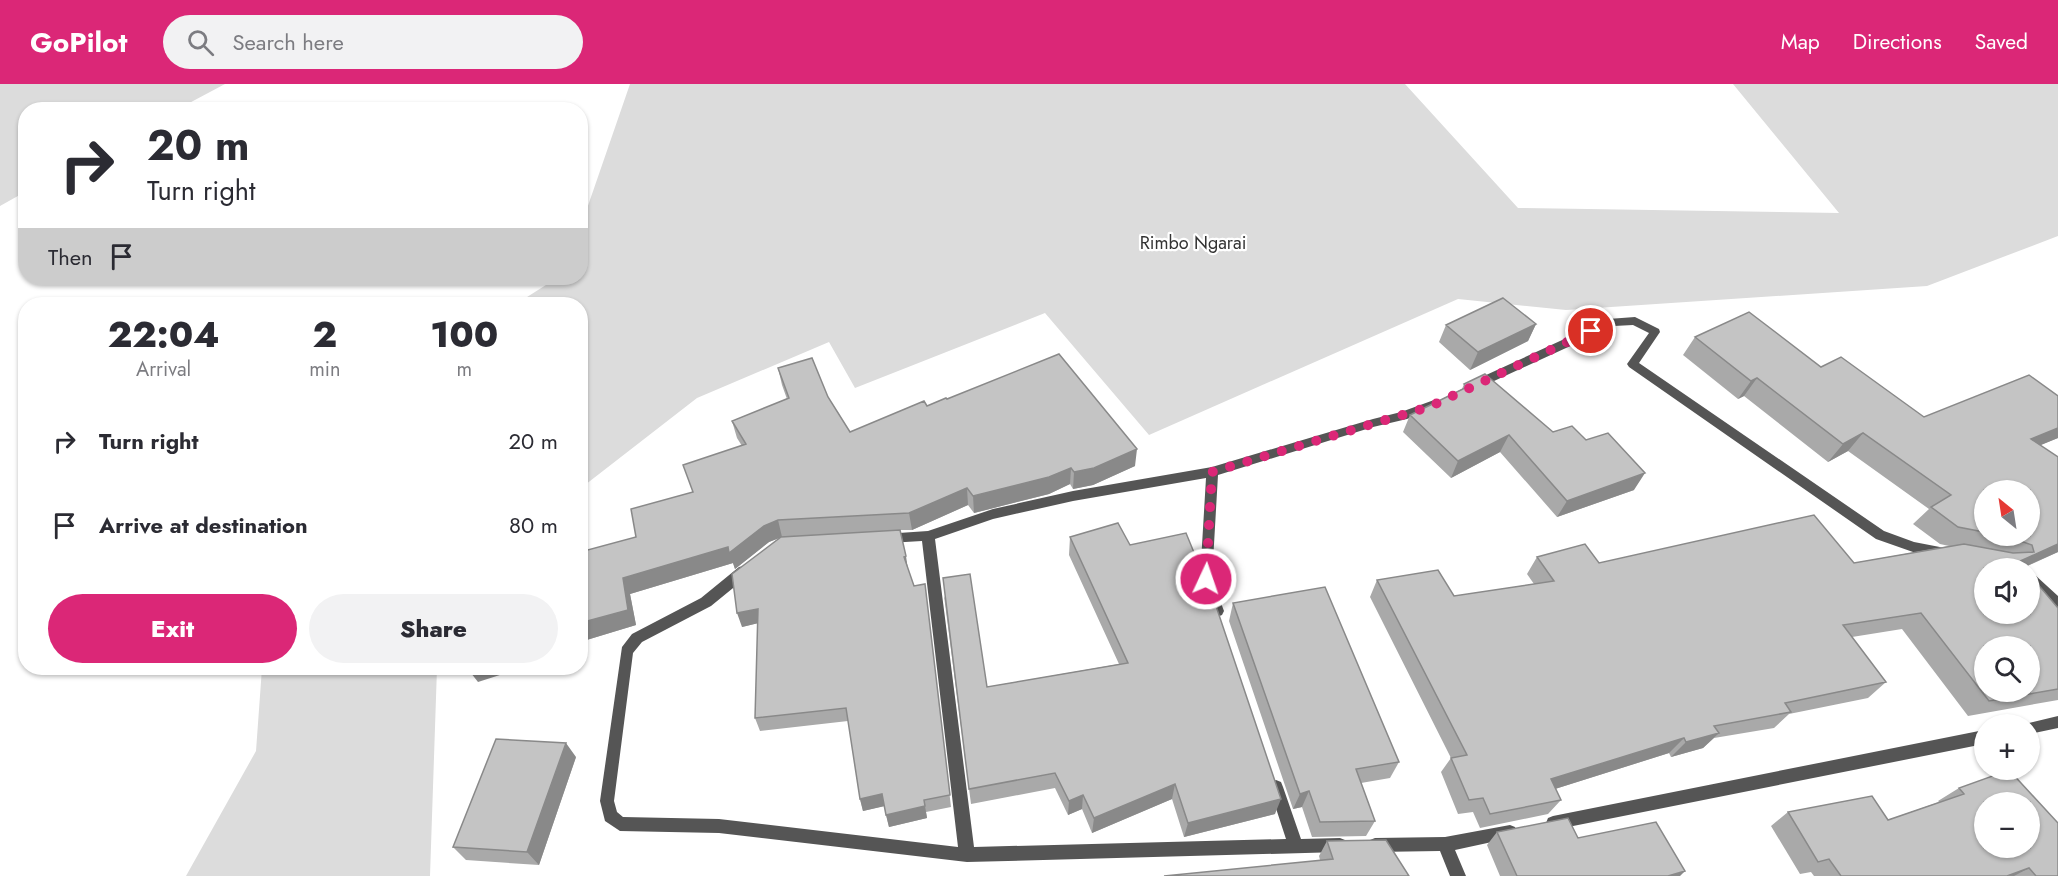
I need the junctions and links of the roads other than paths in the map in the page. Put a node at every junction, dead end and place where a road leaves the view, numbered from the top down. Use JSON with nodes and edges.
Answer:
{"nodes":[{"id":1,"x":1212,"y":472,"type":"junction"},
{"id":2,"x":928,"y":536,"type":"junction"},
{"id":3,"x":872,"y":539,"type":"edge"},
{"id":4,"x":1956,"y":555,"type":"edge"},
{"id":5,"x":758,"y":560,"type":"edge"},
{"id":6,"x":2040,"y":588,"type":"edge"},
{"id":7,"x":2058,"y":604,"type":"edge"},
{"id":8,"x":1221,"y":624,"type":"edge"},
{"id":9,"x":2058,"y":722,"type":"edge"},
{"id":10,"x":2040,"y":726,"type":"edge"},
{"id":11,"x":1974,"y":738,"type":"edge"},
{"id":12,"x":1270,"y":768,"type":"edge"},
{"id":13,"x":1445,"y":844,"type":"junction"},
{"id":14,"x":1296,"y":846,"type":"junction"},
{"id":15,"x":967,"y":855,"type":"junction"},
{"id":16,"x":1458,"y":876,"type":"edge"}],
"edges":[{"from":1,"to":2,"type":"street"},
{"from":1,"to":4,"type":"street"},
{"from":1,"to":8,"type":"street"},
{"from":2,"to":3,"type":"street"},
{"from":2,"to":15,"type":"street"},
{"from":5,"to":15,"type":"street"},
{"from":6,"to":7,"type":"street"},
{"from":9,"to":10,"type":"street"},
{"from":11,"to":13,"type":"street"},
{"from":12,"to":14,"type":"street"},
{"from":13,"to":14,"type":"street"},
{"from":13,"to":16,"type":"street"},
{"from":14,"to":15,"type":"street"}]}
